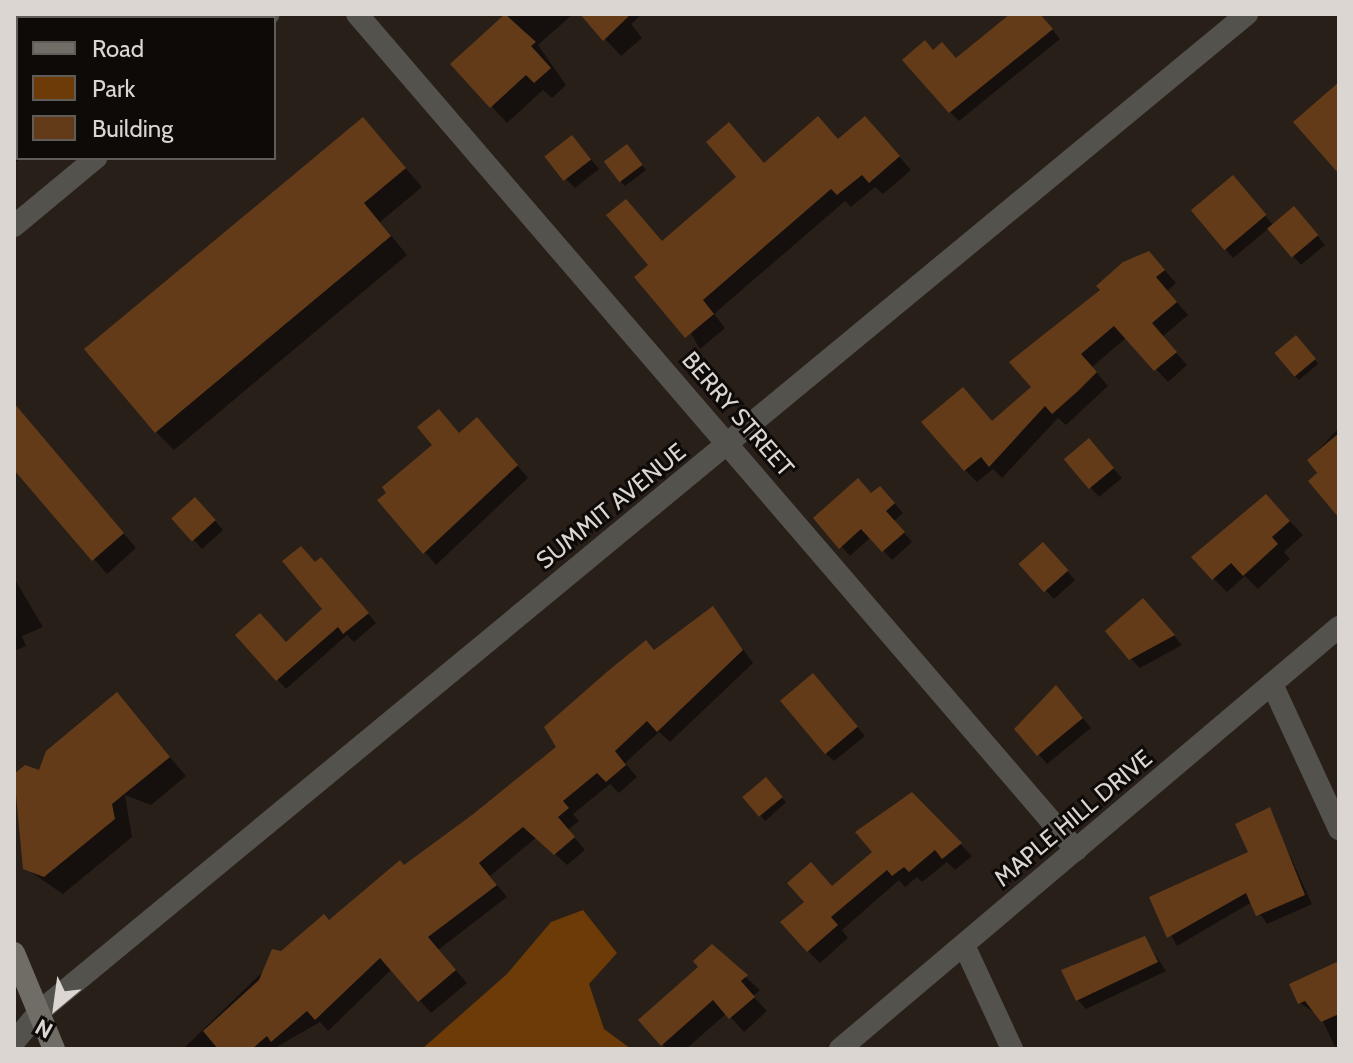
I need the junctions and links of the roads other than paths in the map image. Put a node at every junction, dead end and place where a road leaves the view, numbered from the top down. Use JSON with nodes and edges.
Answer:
{"nodes":[{"id":1,"x":357,"y":14,"type":"edge"},
{"id":2,"x":1247,"y":14,"type":"edge"},
{"id":3,"x":94,"y":160,"type":"edge"},
{"id":4,"x":14,"y":226,"type":"edge"},
{"id":5,"x":729,"y":443,"type":"junction"},
{"id":6,"x":1339,"y":627,"type":"edge"},
{"id":7,"x":1272,"y":684,"type":"junction"},
{"id":8,"x":1339,"y":829,"type":"edge"},
{"id":9,"x":1076,"y":850,"type":"junction"},
{"id":10,"x":964,"y":945,"type":"junction"},
{"id":11,"x":14,"y":953,"type":"edge"},
{"id":12,"x":39,"y":1012,"type":"junction"},
{"id":13,"x":14,"y":1042,"type":"edge"},
{"id":14,"x":54,"y":1049,"type":"edge"},
{"id":15,"x":840,"y":1049,"type":"edge"},
{"id":16,"x":1012,"y":1049,"type":"edge"}],
"edges":[{"from":1,"to":5,"type":"street","name":"BERRY STREET"},
{"from":2,"to":5,"type":"street","name":"SUMMIT AVENUE"},
{"from":3,"to":4,"type":"street"},
{"from":5,"to":9,"type":"street","name":"BERRY STREET"},
{"from":5,"to":12,"type":"street","name":"SUMMIT AVENUE"},
{"from":6,"to":7,"type":"street","name":"MAPLE HILL DRIVE"},
{"from":7,"to":8,"type":"street"},
{"from":7,"to":9,"type":"street","name":"MAPLE HILL DRIVE"},
{"from":9,"to":10,"type":"street","name":"MAPLE HILL DRIVE"},
{"from":10,"to":15,"type":"street","name":"MAPLE HILL DRIVE"},
{"from":10,"to":16,"type":"street"},
{"from":11,"to":12,"type":"main road"},
{"from":12,"to":13,"type":"street","name":"SUMMIT AVENUE"},
{"from":12,"to":14,"type":"main road"}]}
